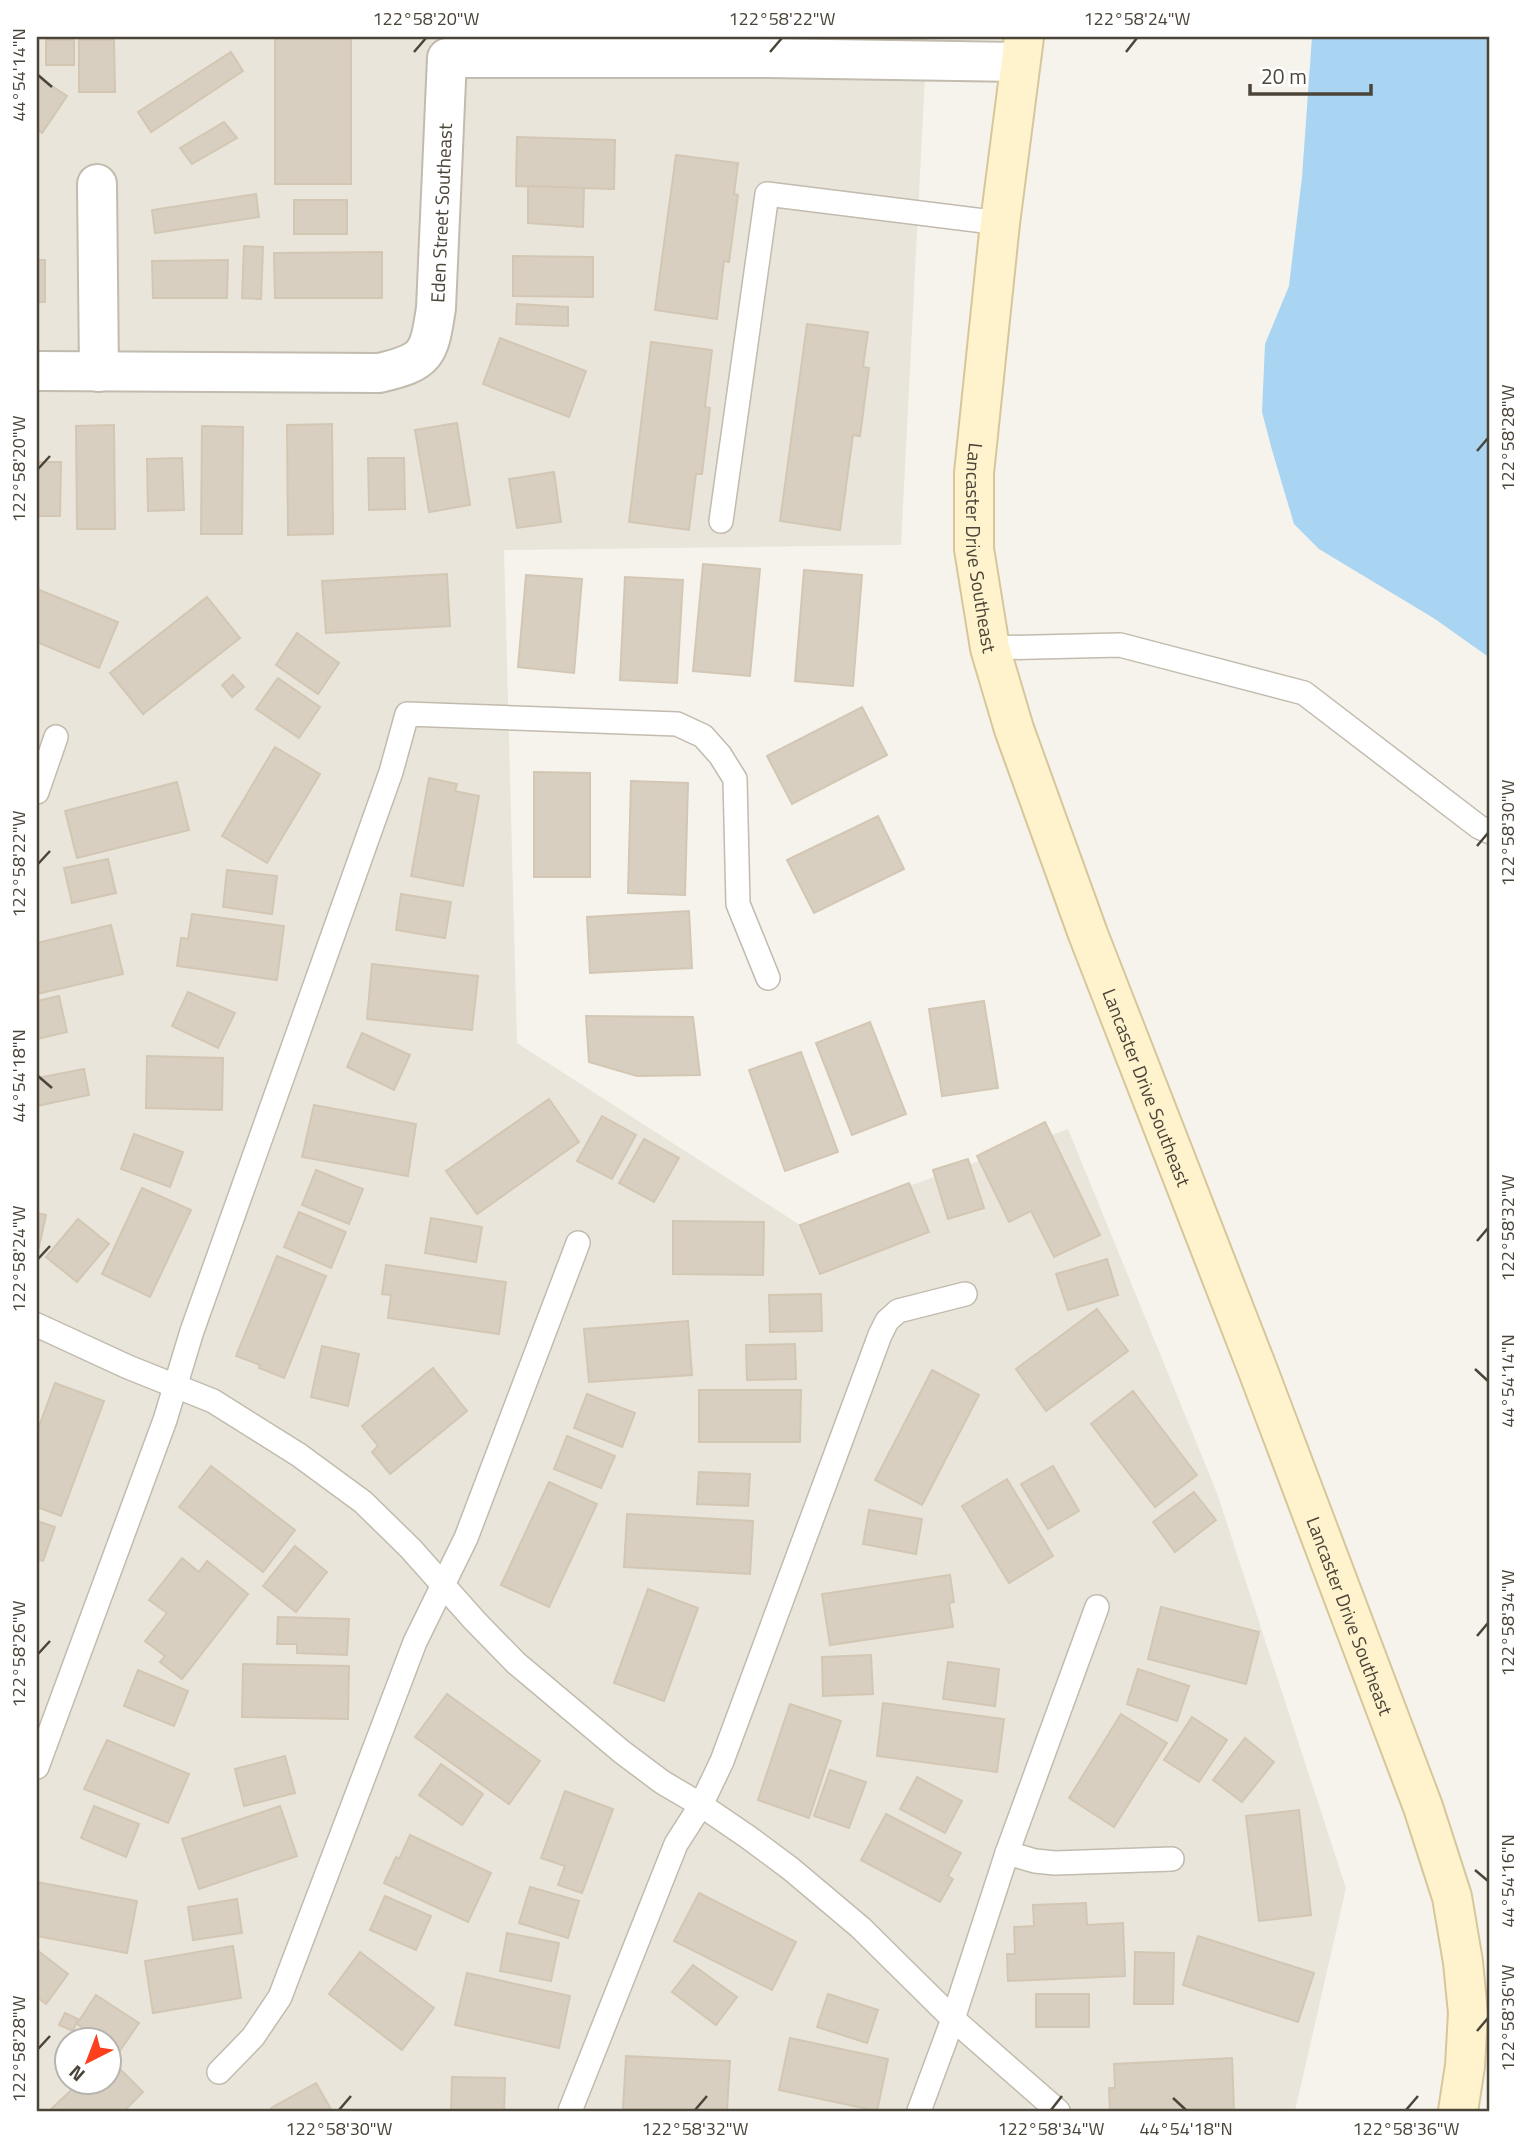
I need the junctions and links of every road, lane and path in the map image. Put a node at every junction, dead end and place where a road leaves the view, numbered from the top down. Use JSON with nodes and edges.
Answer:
{"nodes":[{"id":1,"x":446,"y":47,"type":"edge"},
{"id":2,"x":766,"y":48,"type":"edge"},
{"id":3,"x":1022,"y":49,"type":"edge"},
{"id":4,"x":97,"y":184,"type":"dead end"},
{"id":5,"x":1000,"y":223,"type":"junction"},
{"id":6,"x":37,"y":371,"type":"edge"},
{"id":7,"x":99,"y":372,"type":"junction"},
{"id":8,"x":721,"y":521,"type":"dead end"},
{"id":9,"x":990,"y":648,"type":"junction"},
{"id":10,"x":56,"y":737,"type":"dead end"},
{"id":11,"x":37,"y":792,"type":"edge"},
{"id":12,"x":1490,"y":832,"type":"edge"},
{"id":13,"x":768,"y":978,"type":"dead end"},
{"id":14,"x":578,"y":1243,"type":"dead end"},
{"id":15,"x":965,"y":1294,"type":"dead end"},
{"id":16,"x":37,"y":1325,"type":"edge"},
{"id":17,"x":175,"y":1386,"type":"junction"},
{"id":18,"x":444,"y":1585,"type":"junction"},
{"id":19,"x":1097,"y":1607,"type":"dead end"},
{"id":20,"x":37,"y":1767,"type":"edge"},
{"id":21,"x":702,"y":1805,"type":"junction"},
{"id":22,"x":1007,"y":1853,"type":"junction"},
{"id":23,"x":1172,"y":1859,"type":"dead end"},
{"id":24,"x":1479,"y":2011,"type":"edge"},
{"id":25,"x":953,"y":2019,"type":"junction"},
{"id":26,"x":219,"y":2072,"type":"dead end"},
{"id":27,"x":570,"y":2111,"type":"edge"},
{"id":28,"x":919,"y":2111,"type":"edge"},
{"id":29,"x":1058,"y":2111,"type":"edge"},
{"id":30,"x":1458,"y":2111,"type":"edge"}],
"edges":[{"from":1,"to":2,"type":"street","name":"Eden Street Southeast"},
{"from":1,"to":7,"type":"street","name":"Eden Street Southeast"},
{"from":2,"to":3,"type":"street","name":"Eden Street Southeast"},
{"from":3,"to":5,"type":"main road","name":"Lancaster Drive Southeast"},
{"from":4,"to":7,"type":"street"},
{"from":5,"to":8,"type":"lane"},
{"from":5,"to":9,"type":"main road","name":"Lancaster Drive Southeast"},
{"from":6,"to":7,"type":"street","name":"Eden Street Southeast"},
{"from":9,"to":12,"type":"lane"},
{"from":9,"to":24,"type":"main road","name":"Lancaster Drive Southeast"},
{"from":10,"to":11,"type":"lane"},
{"from":13,"to":17,"type":"lane"},
{"from":14,"to":18,"type":"lane"},
{"from":15,"to":21,"type":"lane"},
{"from":16,"to":17,"type":"lane"},
{"from":17,"to":18,"type":"lane"},
{"from":17,"to":20,"type":"lane"},
{"from":18,"to":21,"type":"lane"},
{"from":18,"to":26,"type":"lane"},
{"from":19,"to":22,"type":"lane"},
{"from":21,"to":25,"type":"lane"},
{"from":21,"to":27,"type":"lane"},
{"from":22,"to":23,"type":"lane"},
{"from":22,"to":25,"type":"lane"},
{"from":24,"to":30,"type":"main road","name":"Lancaster Drive Southeast"},
{"from":25,"to":28,"type":"lane"},
{"from":25,"to":29,"type":"lane"}]}
